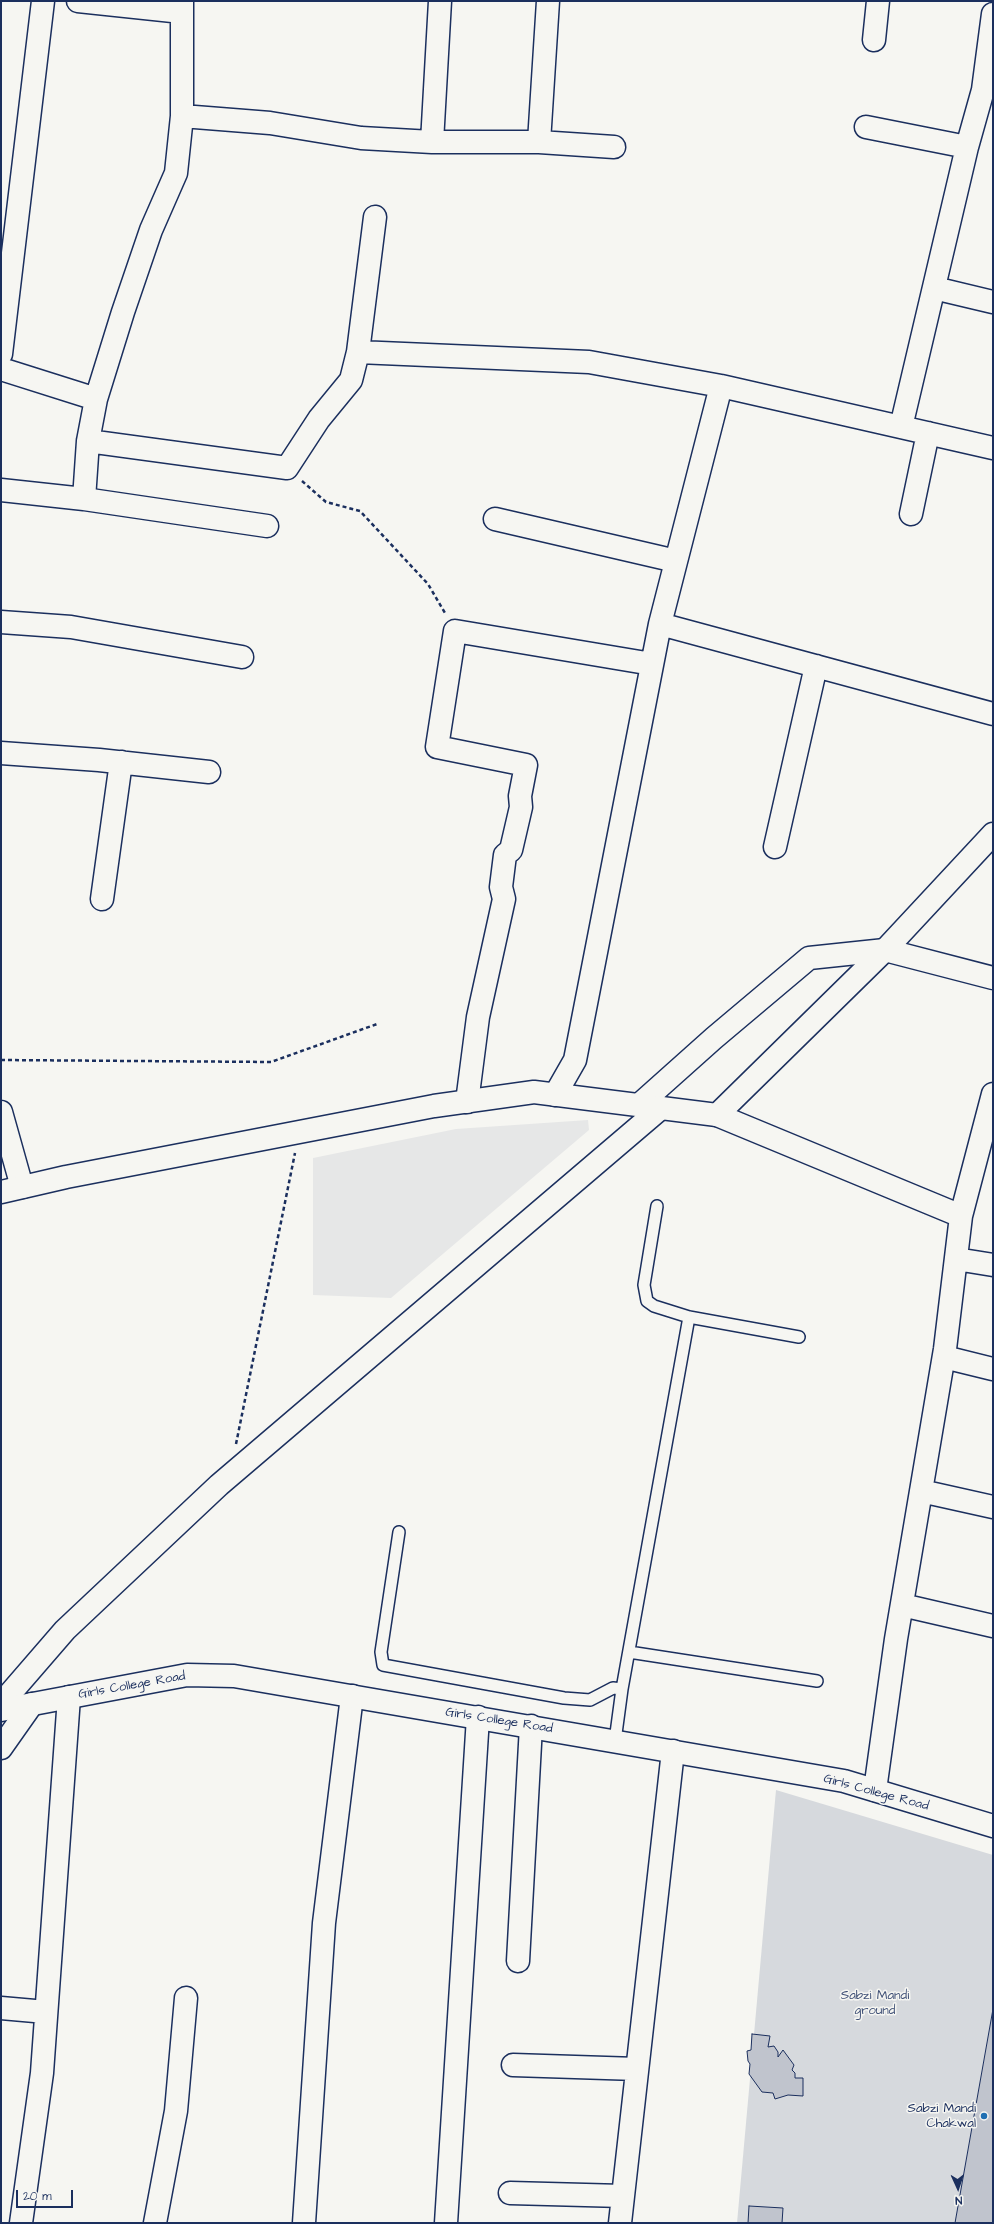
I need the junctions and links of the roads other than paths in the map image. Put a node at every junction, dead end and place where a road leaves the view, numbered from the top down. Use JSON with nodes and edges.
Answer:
{"nodes":[{"id":1,"x":43,"y":1,"type":"edge"},
{"id":2,"x":78,"y":1,"type":"edge"},
{"id":3,"x":440,"y":1,"type":"edge"},
{"id":4,"x":548,"y":1,"type":"edge"},
{"id":5,"x":878,"y":1,"type":"edge"},
{"id":6,"x":182,"y":7,"type":"edge"},
{"id":7,"x":993,"y":14,"type":"edge"},
{"id":8,"x":874,"y":40,"type":"dead end"},
{"id":9,"x":182,"y":116,"type":"junction"},
{"id":10,"x":866,"y":127,"type":"dead end"},
{"id":11,"x":432,"y":142,"type":"junction"},
{"id":12,"x":539,"y":142,"type":"junction"},
{"id":13,"x":614,"y":147,"type":"dead end"},
{"id":14,"x":967,"y":147,"type":"junction"},
{"id":15,"x":375,"y":217,"type":"dead end"},
{"id":16,"x":934,"y":288,"type":"junction"},
{"id":17,"x":993,"y":302,"type":"edge"},
{"id":18,"x":358,"y":352,"type":"junction"},
{"id":19,"x":1,"y":354,"type":"edge"},
{"id":20,"x":1,"y":369,"type":"edge"},
{"id":21,"x":722,"y":386,"type":"junction"},
{"id":22,"x":96,"y":399,"type":"junction"},
{"id":23,"x":901,"y":427,"type":"junction"},
{"id":24,"x":928,"y":433,"type":"junction"},
{"id":25,"x":88,"y":441,"type":"junction"},
{"id":26,"x":993,"y":448,"type":"edge"},
{"id":27,"x":1,"y":490,"type":"edge"},
{"id":28,"x":84,"y":499,"type":"junction"},
{"id":29,"x":911,"y":514,"type":"dead end"},
{"id":30,"x":495,"y":519,"type":"dead end"},
{"id":31,"x":267,"y":526,"type":"dead end"},
{"id":32,"x":676,"y":561,"type":"junction"},
{"id":33,"x":1,"y":622,"type":"edge"},
{"id":34,"x":660,"y":624,"type":"junction"},
{"id":35,"x":242,"y":657,"type":"dead end"},
{"id":36,"x":652,"y":664,"type":"junction"},
{"id":37,"x":816,"y":666,"type":"junction"},
{"id":38,"x":993,"y":714,"type":"edge"},
{"id":39,"x":1,"y":753,"type":"edge"},
{"id":40,"x":121,"y":762,"type":"junction"},
{"id":41,"x":209,"y":772,"type":"dead end"},
{"id":42,"x":993,"y":834,"type":"edge"},
{"id":43,"x":775,"y":847,"type":"dead end"},
{"id":44,"x":102,"y":899,"type":"dead end"},
{"id":45,"x":885,"y":950,"type":"junction"},
{"id":46,"x":993,"y":978,"type":"edge"},
{"id":47,"x":993,"y":1094,"type":"edge"},
{"id":48,"x":554,"y":1095,"type":"junction"},
{"id":49,"x":467,"y":1102,"type":"junction"},
{"id":50,"x":639,"y":1105,"type":"junction"},
{"id":51,"x":661,"y":1108,"type":"junction"},
{"id":52,"x":1,"y":1112,"type":"edge"},
{"id":53,"x":717,"y":1115,"type":"junction"},
{"id":54,"x":990,"y":1122,"type":"edge"},
{"id":55,"x":22,"y":1187,"type":"junction"},
{"id":56,"x":1,"y":1192,"type":"edge"},
{"id":57,"x":657,"y":1206,"type":"dead end"},
{"id":58,"x":961,"y":1216,"type":"junction"},
{"id":59,"x":956,"y":1259,"type":"junction"},
{"id":60,"x":993,"y":1265,"type":"edge"},
{"id":61,"x":689,"y":1317,"type":"junction"},
{"id":62,"x":799,"y":1337,"type":"dead end"},
{"id":63,"x":944,"y":1357,"type":"junction"},
{"id":64,"x":993,"y":1369,"type":"edge"},
{"id":65,"x":921,"y":1492,"type":"junction"},
{"id":66,"x":993,"y":1507,"type":"edge"},
{"id":67,"x":399,"y":1532,"type":"dead end"},
{"id":68,"x":902,"y":1605,"type":"junction"},
{"id":69,"x":993,"y":1626,"type":"edge"},
{"id":70,"x":629,"y":1652,"type":"junction"},
{"id":71,"x":817,"y":1681,"type":"dead end"},
{"id":72,"x":622,"y":1689,"type":"junction"},
{"id":73,"x":352,"y":1696,"type":"junction"},
{"id":74,"x":69,"y":1697,"type":"junction"},
{"id":75,"x":1,"y":1704,"type":"edge"},
{"id":76,"x":32,"y":1704,"type":"junction"},
{"id":77,"x":1,"y":1710,"type":"edge"},
{"id":78,"x":478,"y":1717,"type":"junction"},
{"id":79,"x":531,"y":1726,"type":"junction"},
{"id":80,"x":615,"y":1741,"type":"junction"},
{"id":81,"x":1,"y":1748,"type":"edge"},
{"id":82,"x":673,"y":1751,"type":"junction"},
{"id":83,"x":875,"y":1790,"type":"junction"},
{"id":84,"x":993,"y":1826,"type":"edge"},
{"id":85,"x":518,"y":1961,"type":"dead end"},
{"id":86,"x":186,"y":1998,"type":"dead end"},
{"id":87,"x":1,"y":2008,"type":"edge"},
{"id":88,"x":46,"y":2012,"type":"junction"},
{"id":89,"x":513,"y":2065,"type":"dead end"},
{"id":90,"x":638,"y":2069,"type":"junction"},
{"id":91,"x":510,"y":2193,"type":"dead end"},
{"id":92,"x":623,"y":2196,"type":"junction"},
{"id":93,"x":21,"y":2223,"type":"edge"},
{"id":94,"x":155,"y":2223,"type":"edge"},
{"id":95,"x":304,"y":2223,"type":"edge"},
{"id":96,"x":446,"y":2223,"type":"edge"},
{"id":97,"x":620,"y":2223,"type":"edge"}],
"edges":[{"from":1,"to":19,"type":"street"},
{"from":2,"to":6,"type":"street"},
{"from":3,"to":11,"type":"street"},
{"from":4,"to":12,"type":"street"},
{"from":5,"to":8,"type":"street"},
{"from":6,"to":9,"type":"street"},
{"from":7,"to":14,"type":"street"},
{"from":9,"to":11,"type":"street"},
{"from":9,"to":22,"type":"street"},
{"from":10,"to":14,"type":"street"},
{"from":11,"to":12,"type":"street"},
{"from":12,"to":13,"type":"street"},
{"from":14,"to":16,"type":"street"},
{"from":15,"to":18,"type":"street"},
{"from":16,"to":17,"type":"street"},
{"from":16,"to":23,"type":"street"},
{"from":18,"to":21,"type":"street"},
{"from":18,"to":25,"type":"street"},
{"from":20,"to":22,"type":"street"},
{"from":21,"to":23,"type":"street"},
{"from":21,"to":32,"type":"street"},
{"from":22,"to":25,"type":"street"},
{"from":23,"to":24,"type":"street"},
{"from":24,"to":26,"type":"street"},
{"from":24,"to":29,"type":"street"},
{"from":25,"to":28,"type":"street"},
{"from":27,"to":28,"type":"street"},
{"from":28,"to":31,"type":"street"},
{"from":30,"to":32,"type":"street"},
{"from":32,"to":34,"type":"street"},
{"from":33,"to":35,"type":"street"},
{"from":34,"to":36,"type":"street"},
{"from":34,"to":37,"type":"street"},
{"from":36,"to":48,"type":"street"},
{"from":36,"to":49,"type":"street"},
{"from":37,"to":38,"type":"street"},
{"from":37,"to":43,"type":"street"},
{"from":39,"to":40,"type":"street"},
{"from":40,"to":41,"type":"street"},
{"from":40,"to":44,"type":"street"},
{"from":42,"to":45,"type":"street"},
{"from":45,"to":46,"type":"street"},
{"from":45,"to":50,"type":"street"},
{"from":45,"to":53,"type":"street"},
{"from":47,"to":54,"type":"street"},
{"from":48,"to":49,"type":"street"},
{"from":48,"to":50,"type":"street"},
{"from":49,"to":55,"type":"street"},
{"from":50,"to":51,"type":"street"},
{"from":51,"to":53,"type":"street"},
{"from":51,"to":75,"type":"street"},
{"from":52,"to":55,"type":"street"},
{"from":53,"to":58,"type":"street"},
{"from":54,"to":58,"type":"street"},
{"from":55,"to":56,"type":"street"},
{"from":57,"to":61,"type":"lane"},
{"from":58,"to":59,"type":"street"},
{"from":59,"to":60,"type":"street"},
{"from":59,"to":63,"type":"street"},
{"from":61,"to":62,"type":"lane"},
{"from":61,"to":70,"type":"lane"},
{"from":63,"to":64,"type":"street"},
{"from":63,"to":65,"type":"street"},
{"from":65,"to":66,"type":"street"},
{"from":65,"to":68,"type":"street"},
{"from":67,"to":72,"type":"lane"},
{"from":68,"to":69,"type":"street"},
{"from":68,"to":83,"type":"street"},
{"from":70,"to":71,"type":"lane"},
{"from":70,"to":72,"type":"lane"},
{"from":72,"to":80,"type":"lane"},
{"from":73,"to":74,"type":"street","name":"Girls College Road"},
{"from":73,"to":78,"type":"street","name":"Girls College Road"},
{"from":73,"to":95,"type":"street"},
{"from":74,"to":76,"type":"street","name":"Girls College Road"},
{"from":74,"to":88,"type":"street"},
{"from":76,"to":77,"type":"street","name":"Girls College Road"},
{"from":76,"to":81,"type":"street"},
{"from":78,"to":79,"type":"street","name":"Girls College Road"},
{"from":78,"to":96,"type":"street"},
{"from":79,"to":80,"type":"street","name":"Girls College Road"},
{"from":79,"to":85,"type":"street"},
{"from":80,"to":82,"type":"street","name":"Girls College Road"},
{"from":82,"to":83,"type":"street","name":"Girls College Road"},
{"from":82,"to":90,"type":"street"},
{"from":83,"to":84,"type":"street","name":"Girls College Road"},
{"from":86,"to":94,"type":"street"},
{"from":87,"to":88,"type":"street"},
{"from":88,"to":93,"type":"street"},
{"from":89,"to":90,"type":"street"},
{"from":90,"to":92,"type":"street"},
{"from":91,"to":92,"type":"street"},
{"from":92,"to":97,"type":"street"}]}
